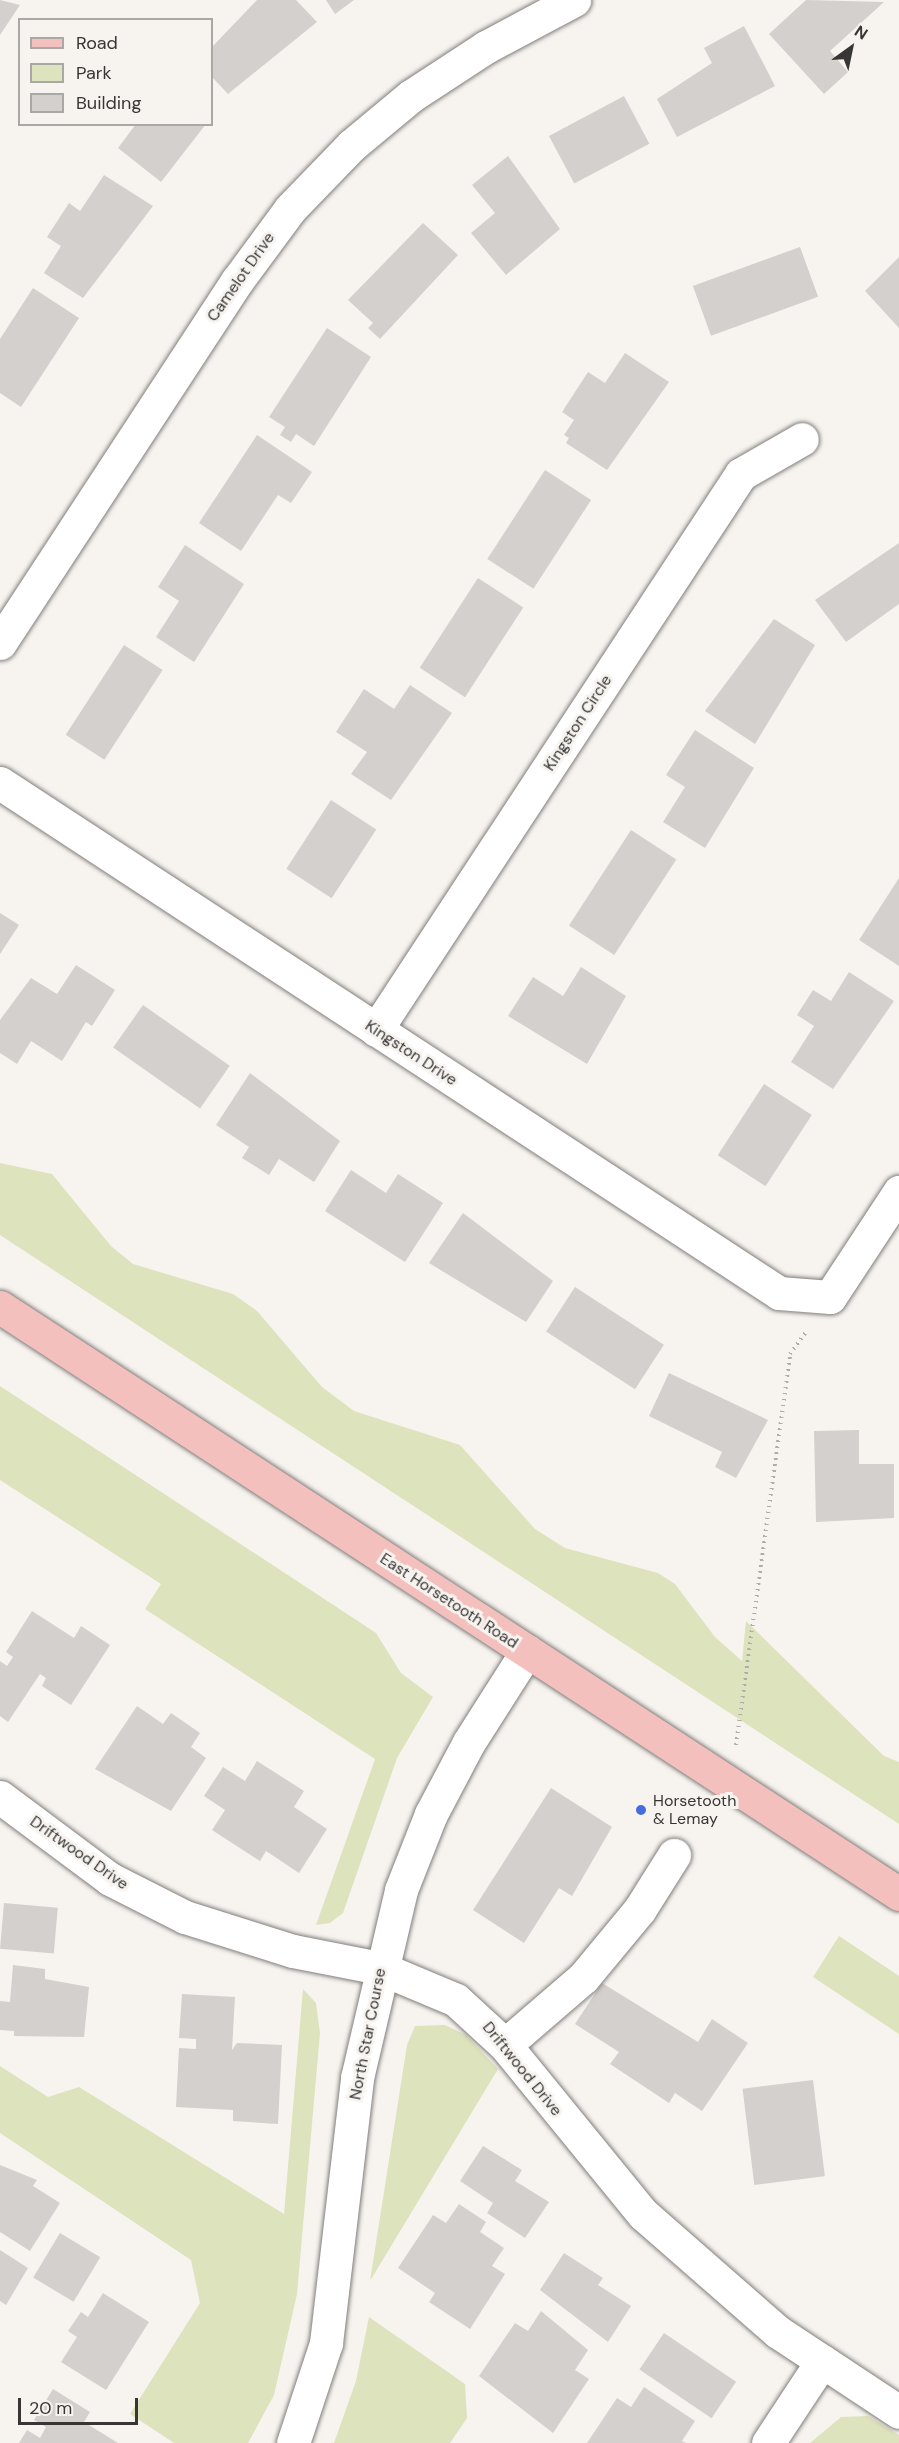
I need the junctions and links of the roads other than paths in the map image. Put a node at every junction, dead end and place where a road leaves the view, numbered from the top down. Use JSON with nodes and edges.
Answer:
{"nodes":[{"id":1,"x":573,"y":0,"type":"edge"},
{"id":2,"x":802,"y":438,"type":"dead end"},
{"id":3,"x":0,"y":643,"type":"edge"},
{"id":4,"x":0,"y":783,"type":"edge"},
{"id":5,"x":376,"y":1030,"type":"junction"},
{"id":6,"x":899,"y":1192,"type":"edge"},
{"id":7,"x":0,"y":1307,"type":"edge"},
{"id":8,"x":527,"y":1652,"type":"junction"},
{"id":9,"x":0,"y":1797,"type":"edge"},
{"id":10,"x":674,"y":1855,"type":"dead end"},
{"id":11,"x":899,"y":1894,"type":"edge"},
{"id":12,"x":380,"y":1968,"type":"junction"},
{"id":13,"x":505,"y":2045,"type":"junction"},
{"id":14,"x":822,"y":2361,"type":"junction"},
{"id":15,"x":899,"y":2412,"type":"edge"},
{"id":16,"x":292,"y":2443,"type":"edge"},
{"id":17,"x":768,"y":2443,"type":"edge"}],
"edges":[{"from":1,"to":3,"type":"street","name":"Camelot Drive"},
{"from":2,"to":5,"type":"street","name":"Kingston Circle"},
{"from":4,"to":5,"type":"street","name":"Kingston Drive"},
{"from":5,"to":6,"type":"street","name":"Kingston Drive"},
{"from":7,"to":8,"type":"main road","name":"East Horsetooth Road"},
{"from":8,"to":11,"type":"main road","name":"East Horsetooth Road"},
{"from":8,"to":12,"type":"street","name":"North Star Course"},
{"from":9,"to":12,"type":"street","name":"Driftwood Drive"},
{"from":10,"to":13,"type":"street"},
{"from":12,"to":13,"type":"street","name":"Driftwood Drive"},
{"from":12,"to":16,"type":"street","name":"North Star Course"},
{"from":13,"to":14,"type":"street","name":"Driftwood Drive"},
{"from":14,"to":15,"type":"street","name":"Driftwood Drive"},
{"from":14,"to":17,"type":"street"}]}
